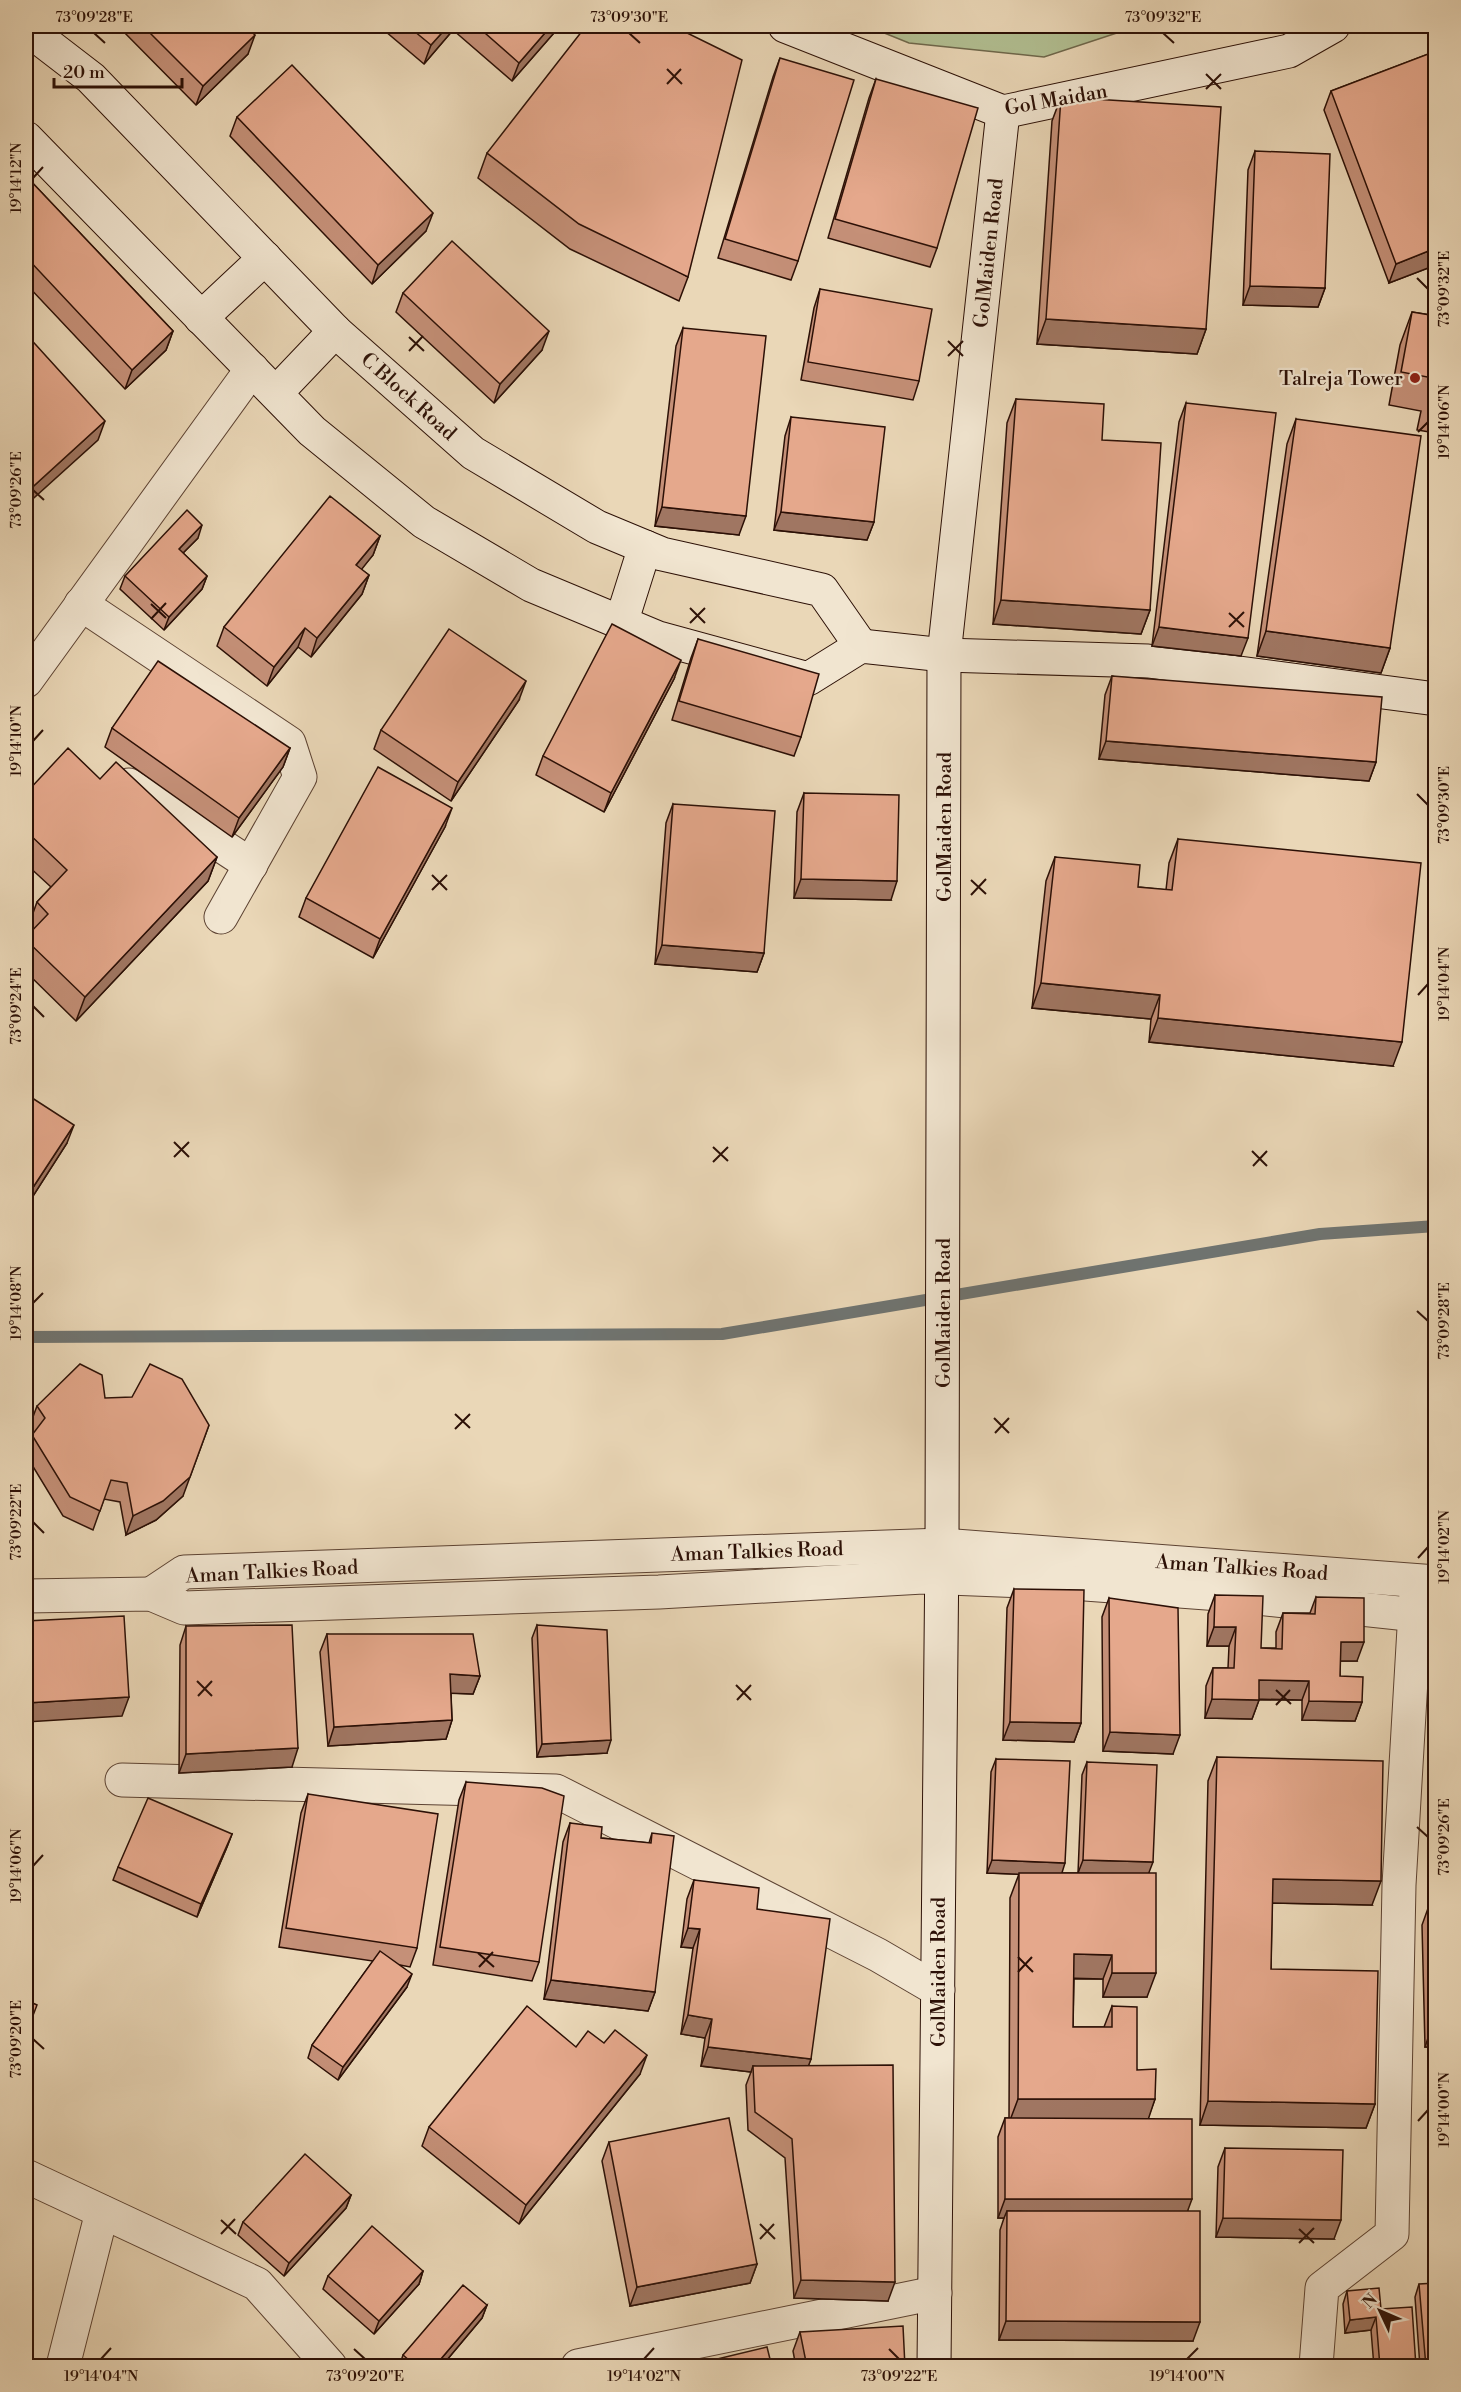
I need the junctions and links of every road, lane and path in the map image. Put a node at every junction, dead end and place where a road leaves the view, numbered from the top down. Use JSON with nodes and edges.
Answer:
{"nodes":[{"id":1,"x":785,"y":26,"type":"edge"},
{"id":2,"x":1334,"y":26,"type":"edge"},
{"id":3,"x":26,"y":28,"type":"edge"},
{"id":4,"x":1003,"y":112,"type":"junction"},
{"id":5,"x":26,"y":138,"type":"edge"},
{"id":6,"x":265,"y":258,"type":"junction"},
{"id":7,"x":201,"y":318,"type":"junction"},
{"id":8,"x":335,"y":331,"type":"junction"},
{"id":9,"x":252,"y":369,"type":"junction"},
{"id":10,"x":276,"y":393,"type":"junction"},
{"id":11,"x":645,"y":547,"type":"junction"},
{"id":12,"x":81,"y":604,"type":"junction"},
{"id":13,"x":621,"y":623,"type":"junction"},
{"id":14,"x":861,"y":646,"type":"junction"},
{"id":15,"x":944,"y":656,"type":"junction"},
{"id":16,"x":26,"y":681,"type":"edge"},
{"id":17,"x":1436,"y":699,"type":"edge"},
{"id":18,"x":110,"y":773,"type":"edge"},
{"id":19,"x":251,"y":865,"type":"junction"},
{"id":20,"x":221,"y":917,"type":"dead end"},
{"id":21,"x":942,"y":1545,"type":"junction"},
{"id":22,"x":756,"y":1551,"type":"junction"},
{"id":23,"x":1120,"y":1572,"type":"junction"},
{"id":24,"x":941,"y":1577,"type":"junction"},
{"id":25,"x":1426,"y":1581,"type":"edge"},
{"id":26,"x":759,"y":1585,"type":"junction"},
{"id":27,"x":151,"y":1594,"type":"junction"},
{"id":28,"x":26,"y":1596,"type":"edge"},
{"id":29,"x":1425,"y":1616,"type":"edge"},
{"id":30,"x":122,"y":1780,"type":"dead end"},
{"id":31,"x":938,"y":1990,"type":"junction"},
{"id":32,"x":26,"y":2176,"type":"edge"},
{"id":33,"x":102,"y":2212,"type":"junction"},
{"id":34,"x":935,"y":2293,"type":"junction"},
{"id":35,"x":63,"y":2367,"type":"edge"},
{"id":36,"x":330,"y":2367,"type":"edge"},
{"id":37,"x":578,"y":2367,"type":"edge"},
{"id":38,"x":934,"y":2367,"type":"edge"},
{"id":39,"x":1316,"y":2367,"type":"edge"}],
"edges":[{"from":1,"to":4,"type":"street","name":"Gol Maidan"},
{"from":2,"to":4,"type":"street","name":"Gol Maidan"},
{"from":3,"to":6,"type":"street","name":"C Block Road"},
{"from":4,"to":15,"type":"street","name":"GolMaiden Road"},
{"from":5,"to":7,"type":"street"},
{"from":6,"to":7,"type":"street"},
{"from":6,"to":8,"type":"street","name":"C Block Road"},
{"from":7,"to":9,"type":"street"},
{"from":8,"to":10,"type":"street"},
{"from":8,"to":11,"type":"street","name":"C Block Road"},
{"from":9,"to":10,"type":"street"},
{"from":9,"to":12,"type":"street"},
{"from":10,"to":13,"type":"street"},
{"from":11,"to":13,"type":"street"},
{"from":11,"to":14,"type":"street","name":"C Block Road"},
{"from":12,"to":16,"type":"street"},
{"from":12,"to":19,"type":"street"},
{"from":13,"to":14,"type":"street"},
{"from":14,"to":15,"type":"street"},
{"from":15,"to":17,"type":"street"},
{"from":15,"to":21,"type":"street","name":"GolMaiden Road"},
{"from":18,"to":19,"type":"street"},
{"from":19,"to":20,"type":"street"},
{"from":21,"to":22,"type":"street","name":"Aman Talkies Road"},
{"from":21,"to":23,"type":"street","name":"Aman Talkies Road"},
{"from":21,"to":24,"type":"street","name":"GolMaiden Road"},
{"from":22,"to":26,"type":"street"},
{"from":22,"to":27,"type":"street","name":"Aman Talkies Road"},
{"from":23,"to":24,"type":"street","name":"Aman Talkies Road"},
{"from":23,"to":25,"type":"street","name":"Aman Talkies Road"},
{"from":23,"to":29,"type":"street","name":"Aman Talkies Road"},
{"from":24,"to":26,"type":"street","name":"Aman Talkies Road"},
{"from":24,"to":31,"type":"street","name":"GolMaiden Road"},
{"from":25,"to":29,"type":"street"},
{"from":26,"to":27,"type":"street","name":"Aman Talkies Road"},
{"from":27,"to":28,"type":"street"},
{"from":29,"to":39,"type":"street"},
{"from":30,"to":31,"type":"street"},
{"from":31,"to":34,"type":"street","name":"GolMaiden Road"},
{"from":32,"to":33,"type":"street"},
{"from":33,"to":35,"type":"street"},
{"from":33,"to":36,"type":"street"},
{"from":34,"to":37,"type":"street"},
{"from":34,"to":38,"type":"street","name":"GolMaiden Road"}]}
